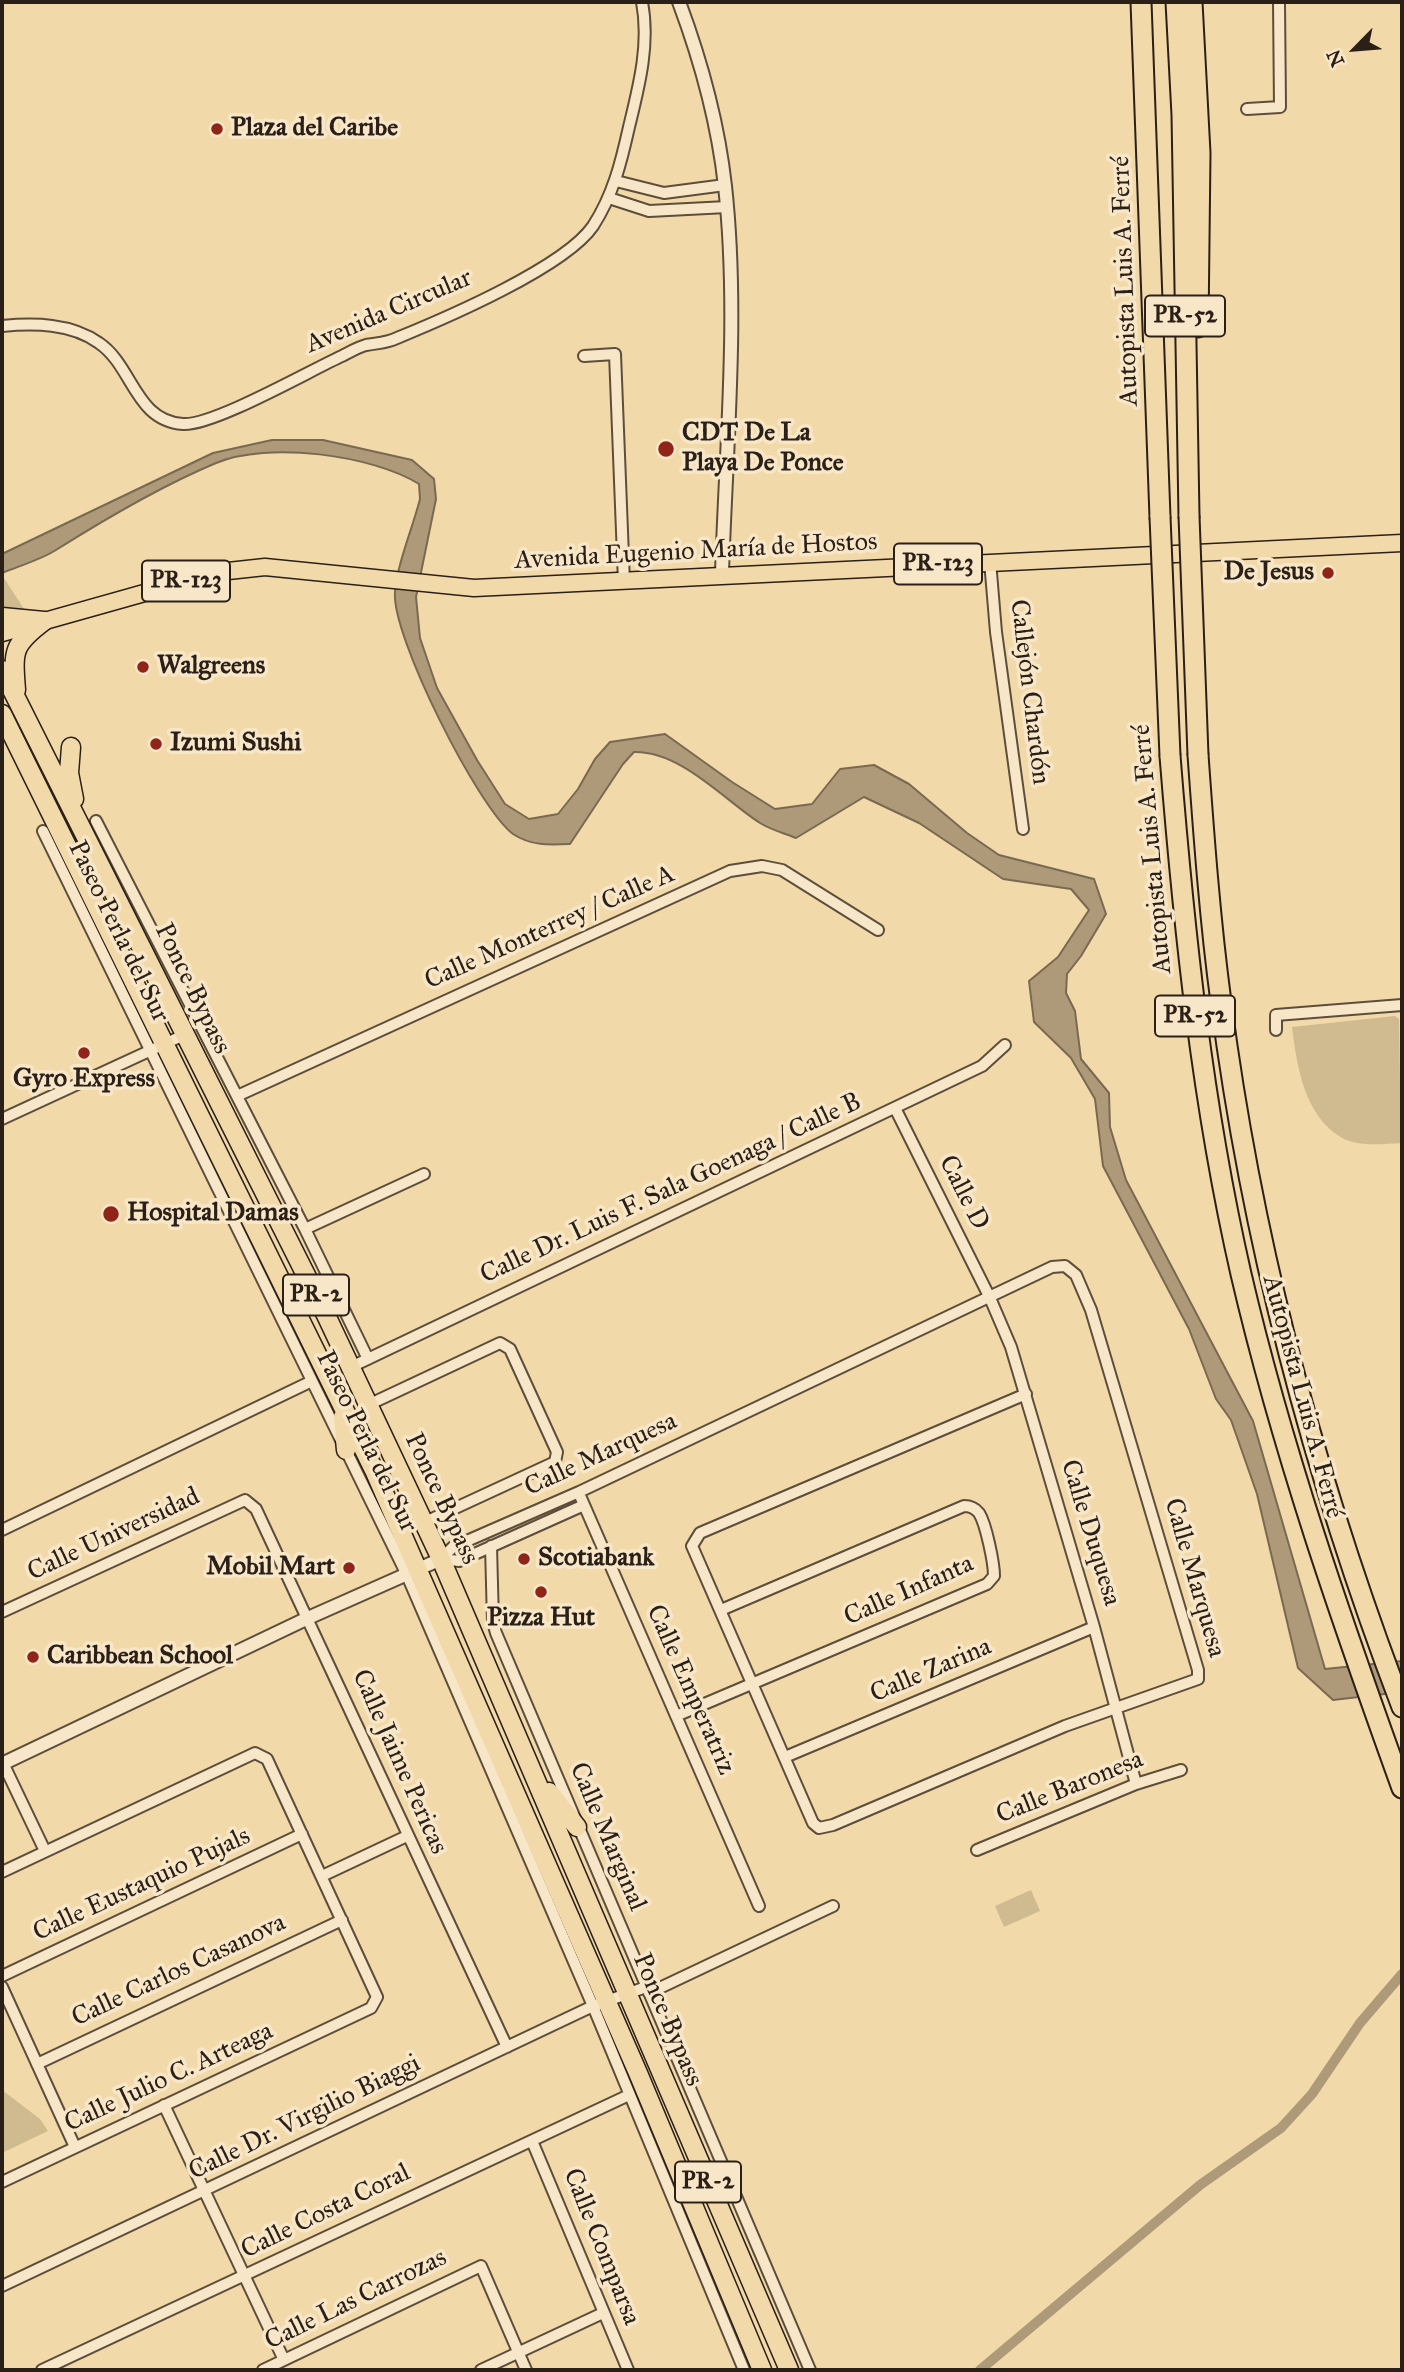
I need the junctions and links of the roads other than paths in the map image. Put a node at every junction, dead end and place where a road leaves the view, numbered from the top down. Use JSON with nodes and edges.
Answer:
{"nodes":[{"id":1,"x":642,"y":2,"type":"edge"},
{"id":2,"x":679,"y":2,"type":"edge"},
{"id":3,"x":1141,"y":2,"type":"edge"},
{"id":4,"x":1176,"y":2,"type":"edge"},
{"id":5,"x":1192,"y":2,"type":"edge"},
{"id":6,"x":1279,"y":2,"type":"edge"},
{"id":7,"x":1248,"y":109,"type":"dead end"},
{"id":8,"x":616,"y":181,"type":"junction"},
{"id":9,"x":725,"y":185,"type":"junction"},
{"id":10,"x":609,"y":198,"type":"junction"},
{"id":11,"x":727,"y":207,"type":"junction"},
{"id":12,"x":2,"y":326,"type":"edge"},
{"id":13,"x":584,"y":356,"type":"dead end"},
{"id":14,"x":1186,"y":381,"type":"junction"},
{"id":15,"x":1402,"y":543,"type":"edge"},
{"id":16,"x":990,"y":561,"type":"junction"},
{"id":17,"x":723,"y":573,"type":"junction"},
{"id":18,"x":624,"y":582,"type":"junction"},
{"id":19,"x":2,"y":618,"type":"edge"},
{"id":20,"x":44,"y":621,"type":"junction"},
{"id":21,"x":2,"y":633,"type":"edge"},
{"id":22,"x":2,"y":670,"type":"edge"},
{"id":23,"x":16,"y":697,"type":"junction"},
{"id":24,"x":2,"y":714,"type":"edge"},
{"id":25,"x":71,"y":747,"type":"dead end"},
{"id":26,"x":38,"y":791,"type":"junction"},
{"id":27,"x":87,"y":822,"type":"junction"},
{"id":28,"x":1023,"y":829,"type":"dead end"},
{"id":29,"x":43,"y":831,"type":"joint"},
{"id":30,"x":878,"y":930,"type":"dead end"},
{"id":31,"x":1402,"y":1005,"type":"edge"},
{"id":32,"x":1276,"y":1030,"type":"dead end"},
{"id":33,"x":186,"y":1034,"type":"junction"},
{"id":34,"x":1005,"y":1045,"type":"dead end"},
{"id":35,"x":158,"y":1047,"type":"junction"},
{"id":36,"x":237,"y":1096,"type":"junction"},
{"id":37,"x":895,"y":1108,"type":"junction"},
{"id":38,"x":2,"y":1119,"type":"edge"},
{"id":39,"x":424,"y":1174,"type":"dead end"},
{"id":40,"x":305,"y":1229,"type":"junction"},
{"id":41,"x":989,"y":1298,"type":"junction"},
{"id":42,"x":368,"y":1359,"type":"junction"},
{"id":43,"x":351,"y":1367,"type":"junction"},
{"id":44,"x":312,"y":1381,"type":"junction"},
{"id":45,"x":1026,"y":1394,"type":"junction"},
{"id":46,"x":342,"y":1403,"type":"junction"},
{"id":47,"x":368,"y":1405,"type":"junction"},
{"id":48,"x":346,"y":1450,"type":"junction"},
{"id":49,"x":579,"y":1492,"type":"junction"},
{"id":50,"x":245,"y":1500,"type":"joint"},
{"id":51,"x":584,"y":1505,"type":"junction"},
{"id":52,"x":532,"y":1512,"type":"junction"},
{"id":53,"x":423,"y":1523,"type":"junction"},
{"id":54,"x":538,"y":1527,"type":"junction"},
{"id":55,"x":2,"y":1530,"type":"edge"},
{"id":56,"x":491,"y":1546,"type":"junction"},
{"id":57,"x":440,"y":1559,"type":"junction"},
{"id":58,"x":412,"y":1571,"type":"junction"},
{"id":59,"x":721,"y":1610,"type":"junction"},
{"id":60,"x":2,"y":1612,"type":"edge"},
{"id":61,"x":309,"y":1618,"type":"junction"},
{"id":62,"x":1094,"y":1627,"type":"junction"},
{"id":63,"x":752,"y":1685,"type":"junction"},
{"id":64,"x":1117,"y":1706,"type":"junction"},
{"id":65,"x":1402,"y":1707,"type":"edge"},
{"id":66,"x":676,"y":1716,"type":"junction"},
{"id":67,"x":785,"y":1757,"type":"junction"},
{"id":68,"x":528,"y":1759,"type":"junction"},
{"id":69,"x":2,"y":1763,"type":"edge"},
{"id":70,"x":1181,"y":1770,"type":"dead end"},
{"id":71,"x":1136,"y":1784,"type":"junction"},
{"id":72,"x":1402,"y":1788,"type":"edge"},
{"id":73,"x":577,"y":1827,"type":"junction"},
{"id":74,"x":302,"y":1834,"type":"junction"},
{"id":75,"x":407,"y":1836,"type":"junction"},
{"id":76,"x":977,"y":1850,"type":"dead end"},
{"id":77,"x":45,"y":1851,"type":"junction"},
{"id":78,"x":2,"y":1872,"type":"edge"},
{"id":79,"x":322,"y":1876,"type":"junction"},
{"id":80,"x":759,"y":1906,"type":"dead end"},
{"id":81,"x":833,"y":1906,"type":"dead end"},
{"id":82,"x":342,"y":1920,"type":"junction"},
{"id":83,"x":2,"y":1976,"type":"edge"},
{"id":84,"x":2,"y":1987,"type":"edge"},
{"id":85,"x":647,"y":1990,"type":"junction"},
{"id":86,"x":628,"y":1993,"type":"junction"},
{"id":87,"x":599,"y":2003,"type":"junction"},
{"id":88,"x":507,"y":2047,"type":"junction"},
{"id":89,"x":37,"y":2064,"type":"junction"},
{"id":90,"x":629,"y":2095,"type":"junction"},
{"id":91,"x":164,"y":2105,"type":"junction"},
{"id":92,"x":533,"y":2141,"type":"junction"},
{"id":93,"x":75,"y":2147,"type":"junction"},
{"id":94,"x":2,"y":2182,"type":"edge"},
{"id":95,"x":205,"y":2191,"type":"junction"},
{"id":96,"x":245,"y":2276,"type":"junction"},
{"id":97,"x":2,"y":2286,"type":"edge"},
{"id":98,"x":603,"y":2314,"type":"junction"},
{"id":99,"x":518,"y":2354,"type":"junction"},
{"id":100,"x":284,"y":2360,"type":"junction"},
{"id":101,"x":42,"y":2370,"type":"edge"},
{"id":102,"x":263,"y":2370,"type":"edge"},
{"id":103,"x":481,"y":2370,"type":"edge"},
{"id":104,"x":526,"y":2370,"type":"edge"},
{"id":105,"x":628,"y":2370,"type":"edge"},
{"id":106,"x":744,"y":2370,"type":"edge"},
{"id":107,"x":762,"y":2370,"type":"edge"},
{"id":108,"x":789,"y":2370,"type":"edge"},
{"id":109,"x":810,"y":2370,"type":"edge"}],
"edges":[{"from":1,"to":8,"type":"street","name":"Avenida Circular"},
{"from":2,"to":9,"type":"street"},
{"from":3,"to":72,"type":"highway","name":"Autopista Luis A. Ferré","number":"PR-52","bridge":true},
{"from":4,"to":14,"type":"highway","name":"Autopista Luis A. Ferré","number":"PR-52"},
{"from":5,"to":14,"type":"highway"},
{"from":6,"to":7,"type":"street"},
{"from":8,"to":9,"type":"street"},
{"from":8,"to":10,"type":"street","name":"Avenida Circular"},
{"from":9,"to":11,"type":"street"},
{"from":10,"to":11,"type":"street"},
{"from":10,"to":12,"type":"street","name":"Avenida Circular"},
{"from":11,"to":17,"type":"street"},
{"from":13,"to":18,"type":"street"},
{"from":14,"to":65,"type":"highway","name":"Autopista Luis A. Ferré","number":"PR-52","bridge":true},
{"from":15,"to":16,"type":"main road","name":"Avenida Eugenio María de Hostos","number":"PR-123"},
{"from":16,"to":17,"type":"main road","name":"Avenida Eugenio María de Hostos","number":"PR-123"},
{"from":16,"to":28,"type":"street","name":"Callejón Chardón"},
{"from":17,"to":18,"type":"main road","name":"Avenida Eugenio María de Hostos","number":"PR-123"},
{"from":18,"to":20,"type":"main road","name":"Avenida Eugenio María de Hostos","number":"PR-123"},
{"from":19,"to":20,"type":"highway"},
{"from":20,"to":21,"type":"main road","name":"Avenida Eugenio María de Hostos","number":"PR-123"},
{"from":20,"to":23,"type":"highway"},
{"from":22,"to":23,"type":"highway","name":"Ponce Bypass","number":"PR-2"},
{"from":23,"to":27,"type":"highway","name":"Ponce Bypass","number":"PR-2"},
{"from":24,"to":26,"type":"highway","name":"Ponce Bypass","number":"PR-2"},
{"from":25,"to":27,"type":"highway"},
{"from":26,"to":29,"type":"highway"},
{"from":26,"to":35,"type":"highway","name":"Ponce Bypass","number":"PR-2"},
{"from":27,"to":33,"type":"highway","name":"Ponce Bypass","number":"PR-2"},
{"from":27,"to":36,"type":"street"},
{"from":29,"to":35,"type":"street","name":"Paseo Perla del Sur"},
{"from":30,"to":36,"type":"street","name":"Calle Monterrey / Calle A"},
{"from":31,"to":32,"type":"street"},
{"from":33,"to":35,"type":"street"},
{"from":33,"to":43,"type":"highway","name":"Ponce Bypass","number":"PR-2"},
{"from":34,"to":37,"type":"street","name":"Calle Dr. Luis F. Sala Goenaga / Calle B"},
{"from":35,"to":38,"type":"street"},
{"from":35,"to":44,"type":"street","name":"Paseo Perla del Sur"},
{"from":35,"to":46,"type":"highway","name":"Ponce Bypass","number":"PR-2"},
{"from":36,"to":40,"type":"street"},
{"from":37,"to":41,"type":"street","name":"Calle D"},
{"from":37,"to":42,"type":"street","name":"Calle Dr. Luis F. Sala Goenaga / Calle B"},
{"from":39,"to":40,"type":"street"},
{"from":40,"to":42,"type":"street"},
{"from":41,"to":45,"type":"street","name":"Calle Duquesa"},
{"from":41,"to":49,"type":"street","name":"Calle Marquesa"},
{"from":41,"to":64,"type":"street","name":"Calle Marquesa"},
{"from":42,"to":43,"type":"street","name":"Calle Dr. Luis F. Sala Goenaga / Calle B"},
{"from":43,"to":47,"type":"highway","name":"Ponce Bypass","number":"PR-2"},
{"from":44,"to":48,"type":"street","name":"Paseo Perla del Sur"},
{"from":44,"to":55,"type":"street"},
{"from":45,"to":59,"type":"street","name":"Calle Marquesa"},
{"from":45,"to":62,"type":"street","name":"Calle Duquesa"},
{"from":46,"to":48,"type":"highway"},
{"from":46,"to":58,"type":"highway","name":"Ponce Bypass","number":"PR-2"},
{"from":47,"to":53,"type":"highway","name":"Ponce Bypass","number":"PR-2"},
{"from":47,"to":53,"type":"street"},
{"from":48,"to":58,"type":"street","name":"Paseo Perla del Sur"},
{"from":49,"to":51,"type":"street","name":"Calle Emperatriz"},
{"from":49,"to":52,"type":"street","name":"Calle Marquesa"},
{"from":50,"to":60,"type":"street","name":"Calle Universidad"},
{"from":50,"to":61,"type":"street","name":"Calle Jaime Pericas"},
{"from":51,"to":54,"type":"street","name":"Calle Marquesa"},
{"from":51,"to":66,"type":"street","name":"Calle Emperatriz"},
{"from":52,"to":54,"type":"street"},
{"from":52,"to":57,"type":"street","name":"Calle Marquesa"},
{"from":53,"to":57,"type":"highway","name":"Ponce Bypass","number":"PR-2"},
{"from":54,"to":56,"type":"street","name":"Calle Marquesa"},
{"from":56,"to":57,"type":"street","name":"Calle Marquesa"},
{"from":56,"to":73,"type":"street","name":"Calle Marginal"},
{"from":57,"to":58,"type":"street"},
{"from":57,"to":68,"type":"highway","name":"Ponce Bypass","number":"PR-2"},
{"from":58,"to":61,"type":"street"},
{"from":58,"to":87,"type":"highway","name":"Ponce Bypass","number":"PR-2"},
{"from":59,"to":63,"type":"street","name":"Calle Marquesa"},
{"from":59,"to":63,"type":"street","name":"Calle Infanta"},
{"from":61,"to":69,"type":"street"},
{"from":61,"to":75,"type":"street","name":"Calle Jaime Pericas"},
{"from":62,"to":64,"type":"street","name":"Calle Duquesa"},
{"from":62,"to":67,"type":"street","name":"Calle Zarina"},
{"from":63,"to":66,"type":"street","name":"Calle Infanta"},
{"from":63,"to":67,"type":"street","name":"Calle Marquesa"},
{"from":64,"to":67,"type":"street","name":"Calle Marquesa"},
{"from":64,"to":71,"type":"street","name":"Calle Duquesa"},
{"from":66,"to":80,"type":"street","name":"Calle Emperatriz"},
{"from":68,"to":73,"type":"highway"},
{"from":68,"to":86,"type":"highway","name":"Ponce Bypass","number":"PR-2"},
{"from":69,"to":77,"type":"street"},
{"from":70,"to":71,"type":"street","name":"Calle Baronesa"},
{"from":71,"to":76,"type":"street","name":"Calle Baronesa"},
{"from":73,"to":85,"type":"street","name":"Calle Marginal"},
{"from":74,"to":77,"type":"street"},
{"from":74,"to":79,"type":"street"},
{"from":74,"to":83,"type":"street","name":"Calle Eustaquio Pujals"},
{"from":75,"to":79,"type":"street"},
{"from":75,"to":88,"type":"street","name":"Calle Jaime Pericas"},
{"from":77,"to":78,"type":"street"},
{"from":79,"to":82,"type":"street"},
{"from":81,"to":85,"type":"street","name":"Calle Dr. Virgilio Biaggi"},
{"from":82,"to":89,"type":"street","name":"Calle Carlos Casanova"},
{"from":82,"to":91,"type":"street","name":"Calle Julio C. Arteaga"},
{"from":84,"to":89,"type":"street"},
{"from":85,"to":86,"type":"street","name":"Calle Dr. Virgilio Biaggi"},
{"from":85,"to":109,"type":"street","name":"Calle Marginal"},
{"from":86,"to":87,"type":"street","name":"Calle Dr. Virgilio Biaggi"},
{"from":86,"to":108,"type":"highway","name":"Ponce Bypass","number":"PR-2"},
{"from":87,"to":88,"type":"street","name":"Calle Dr. Virgilio Biaggi"},
{"from":87,"to":90,"type":"street"},
{"from":87,"to":107,"type":"highway","name":"Ponce Bypass","number":"PR-2"},
{"from":88,"to":95,"type":"street","name":"Calle Dr. Virgilio Biaggi"},
{"from":89,"to":93,"type":"street"},
{"from":90,"to":92,"type":"street","name":"Calle Costa Coral"},
{"from":90,"to":106,"type":"street"},
{"from":91,"to":93,"type":"street","name":"Calle Julio C. Arteaga"},
{"from":91,"to":95,"type":"street"},
{"from":92,"to":96,"type":"street","name":"Calle Costa Coral"},
{"from":92,"to":98,"type":"street","name":"Calle Comparsa"},
{"from":93,"to":94,"type":"street","name":"Calle Julio C. Arteaga"},
{"from":95,"to":96,"type":"street"},
{"from":95,"to":97,"type":"street","name":"Calle Dr. Virgilio Biaggi"},
{"from":96,"to":100,"type":"street"},
{"from":96,"to":101,"type":"street","name":"Calle Costa Coral"},
{"from":98,"to":99,"type":"street"},
{"from":98,"to":105,"type":"street","name":"Calle Comparsa"},
{"from":99,"to":100,"type":"street","name":"Calle Las Carrozas"},
{"from":99,"to":103,"type":"street"},
{"from":99,"to":104,"type":"street","name":"Calle Las Carrozas"},
{"from":100,"to":102,"type":"street","name":"Calle Las Carrozas"}]}
